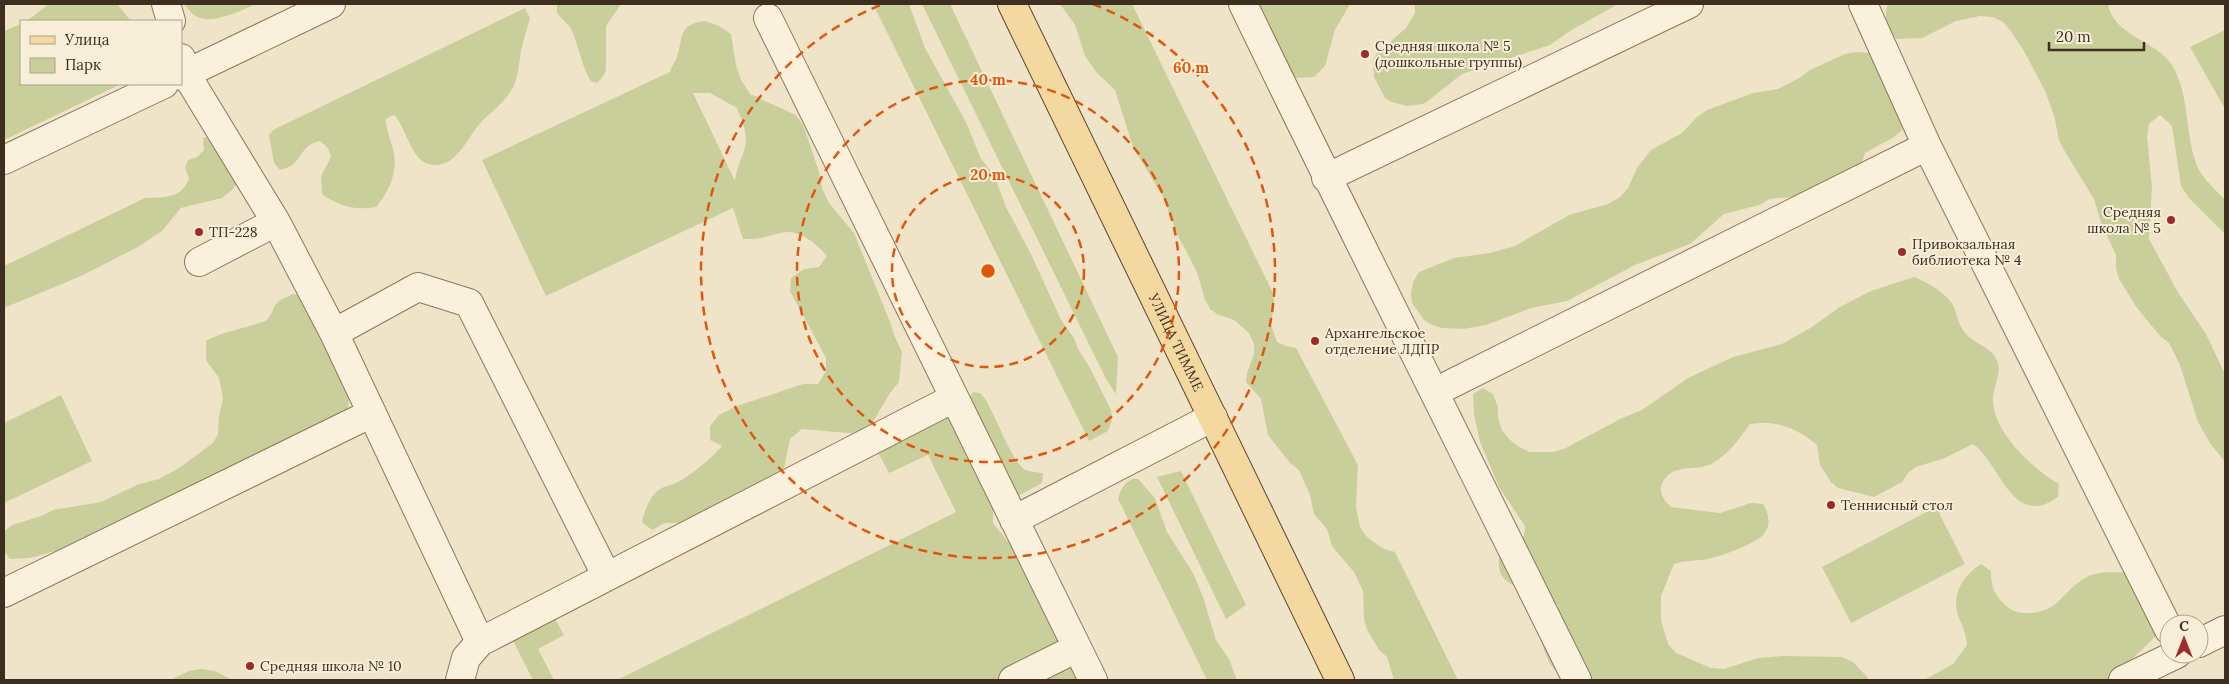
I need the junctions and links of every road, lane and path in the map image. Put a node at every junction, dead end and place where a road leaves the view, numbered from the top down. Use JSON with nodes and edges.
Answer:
{"nodes":[{"id":1,"x":166,"y":4,"type":"edge"},
{"id":2,"x":331,"y":4,"type":"edge"},
{"id":3,"x":1012,"y":4,"type":"edge"},
{"id":4,"x":1243,"y":4,"type":"edge"},
{"id":5,"x":1689,"y":4,"type":"edge"},
{"id":6,"x":1863,"y":4,"type":"edge"},
{"id":7,"x":768,"y":18,"type":"dead end"},
{"id":8,"x":171,"y":20,"type":"edge"},
{"id":9,"x":182,"y":71,"type":"edge"},
{"id":10,"x":182,"y":79,"type":"edge"},
{"id":11,"x":154,"y":85,"type":"edge"},
{"id":12,"x":1927,"y":146,"type":"junction"},
{"id":13,"x":4,"y":160,"type":"edge"},
{"id":14,"x":1326,"y":178,"type":"junction"},
{"id":15,"x":276,"y":222,"type":"junction"},
{"id":16,"x":199,"y":262,"type":"dead end"},
{"id":17,"x":334,"y":333,"type":"junction"},
{"id":18,"x":1435,"y":392,"type":"junction"},
{"id":19,"x":954,"y":398,"type":"junction"},
{"id":20,"x":372,"y":412,"type":"junction"},
{"id":21,"x":1212,"y":417,"type":"junction"},
{"id":22,"x":1014,"y":520,"type":"junction"},
{"id":23,"x":606,"y":575,"type":"junction"},
{"id":24,"x":4,"y":593,"type":"edge"},
{"id":25,"x":2161,"y":614,"type":"edge"},
{"id":26,"x":2225,"y":630,"type":"edge"},
{"id":27,"x":2209,"y":638,"type":"edge"},
{"id":28,"x":480,"y":642,"type":"junction"},
{"id":29,"x":1077,"y":648,"type":"junction"},
{"id":30,"x":2159,"y":663,"type":"edge"},
{"id":31,"x":460,"y":680,"type":"edge"},
{"id":32,"x":1013,"y":680,"type":"edge"},
{"id":33,"x":1093,"y":680,"type":"edge"},
{"id":34,"x":1340,"y":680,"type":"edge"},
{"id":35,"x":1577,"y":680,"type":"edge"},
{"id":36,"x":2123,"y":680,"type":"edge"}],
"edges":[{"from":1,"to":8,"type":"lane"},
{"from":2,"to":9,"type":"lane"},
{"from":3,"to":21,"type":"main road","name":"УЛИЦА ТИММЕ"},
{"from":4,"to":14,"type":"lane"},
{"from":5,"to":14,"type":"lane"},
{"from":6,"to":12,"type":"lane"},
{"from":7,"to":19,"type":"lane"},
{"from":10,"to":15,"type":"lane"},
{"from":11,"to":13,"type":"lane"},
{"from":12,"to":18,"type":"lane"},
{"from":12,"to":25,"type":"lane"},
{"from":14,"to":18,"type":"lane"},
{"from":15,"to":16,"type":"lane"},
{"from":15,"to":17,"type":"lane"},
{"from":17,"to":20,"type":"lane"},
{"from":17,"to":23,"type":"lane"},
{"from":18,"to":35,"type":"lane"},
{"from":19,"to":22,"type":"lane"},
{"from":19,"to":23,"type":"lane"},
{"from":20,"to":24,"type":"lane"},
{"from":20,"to":28,"type":"lane"},
{"from":21,"to":22,"type":"lane"},
{"from":21,"to":34,"type":"main road","name":"УЛИЦА ТИММЕ"},
{"from":22,"to":29,"type":"lane"},
{"from":23,"to":28,"type":"lane"},
{"from":26,"to":27,"type":"lane"},
{"from":28,"to":31,"type":"lane"},
{"from":29,"to":32,"type":"lane"},
{"from":29,"to":33,"type":"lane"},
{"from":30,"to":36,"type":"lane"}]}
